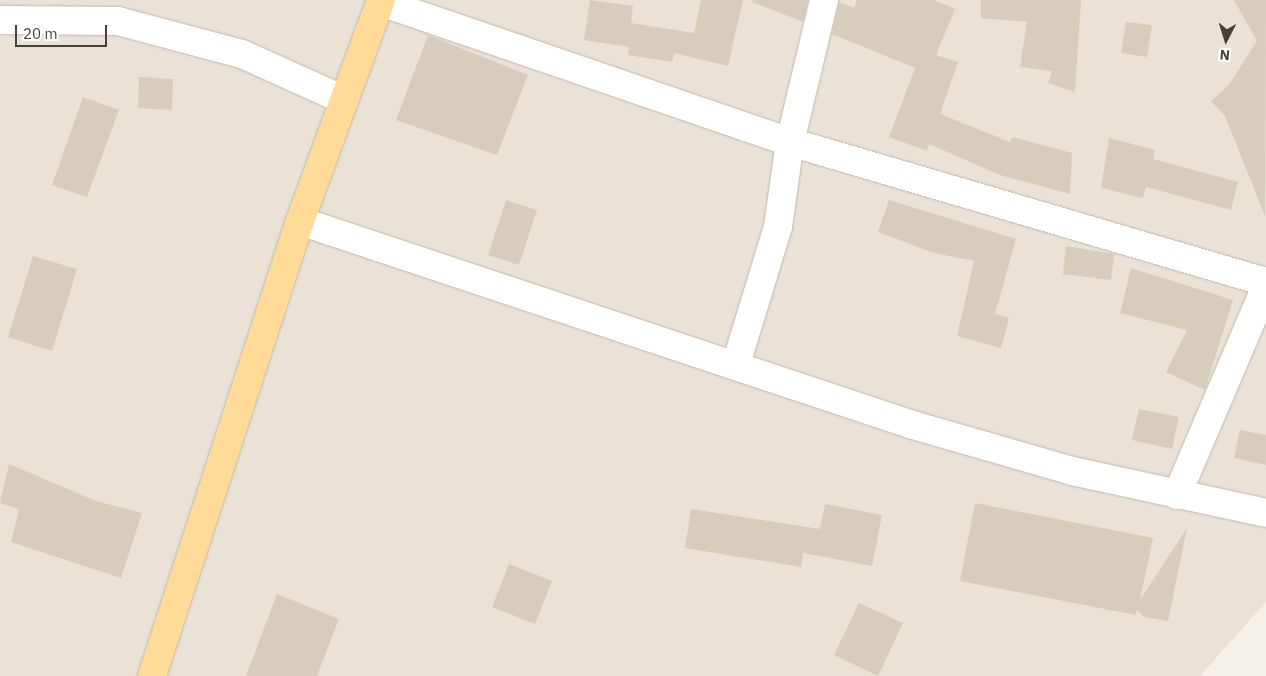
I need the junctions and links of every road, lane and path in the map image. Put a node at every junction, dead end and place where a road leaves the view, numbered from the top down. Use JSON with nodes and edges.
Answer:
{"nodes":[{"id":1,"x":824,"y":0,"type":"edge"},
{"id":2,"x":381,"y":1,"type":"edge"},
{"id":3,"x":0,"y":20,"type":"edge"},
{"id":4,"x":344,"y":100,"type":"junction"},
{"id":5,"x":790,"y":142,"type":"junction"},
{"id":6,"x":300,"y":221,"type":"junction"},
{"id":7,"x":1266,"y":282,"type":"edge"},
{"id":8,"x":1266,"y":286,"type":"edge"},
{"id":9,"x":736,"y":364,"type":"junction"},
{"id":10,"x":1177,"y":495,"type":"junction"},
{"id":11,"x":1266,"y":513,"type":"edge"},
{"id":12,"x":152,"y":676,"type":"edge"}],
"edges":[{"from":1,"to":5,"type":"street"},
{"from":2,"to":4,"type":"main road"},
{"from":2,"to":5,"type":"street"},
{"from":3,"to":4,"type":"street"},
{"from":4,"to":6,"type":"main road"},
{"from":5,"to":7,"type":"street"},
{"from":5,"to":9,"type":"street"},
{"from":6,"to":9,"type":"street"},
{"from":6,"to":12,"type":"main road"},
{"from":8,"to":10,"type":"street"},
{"from":9,"to":10,"type":"street"},
{"from":10,"to":11,"type":"street"}]}
